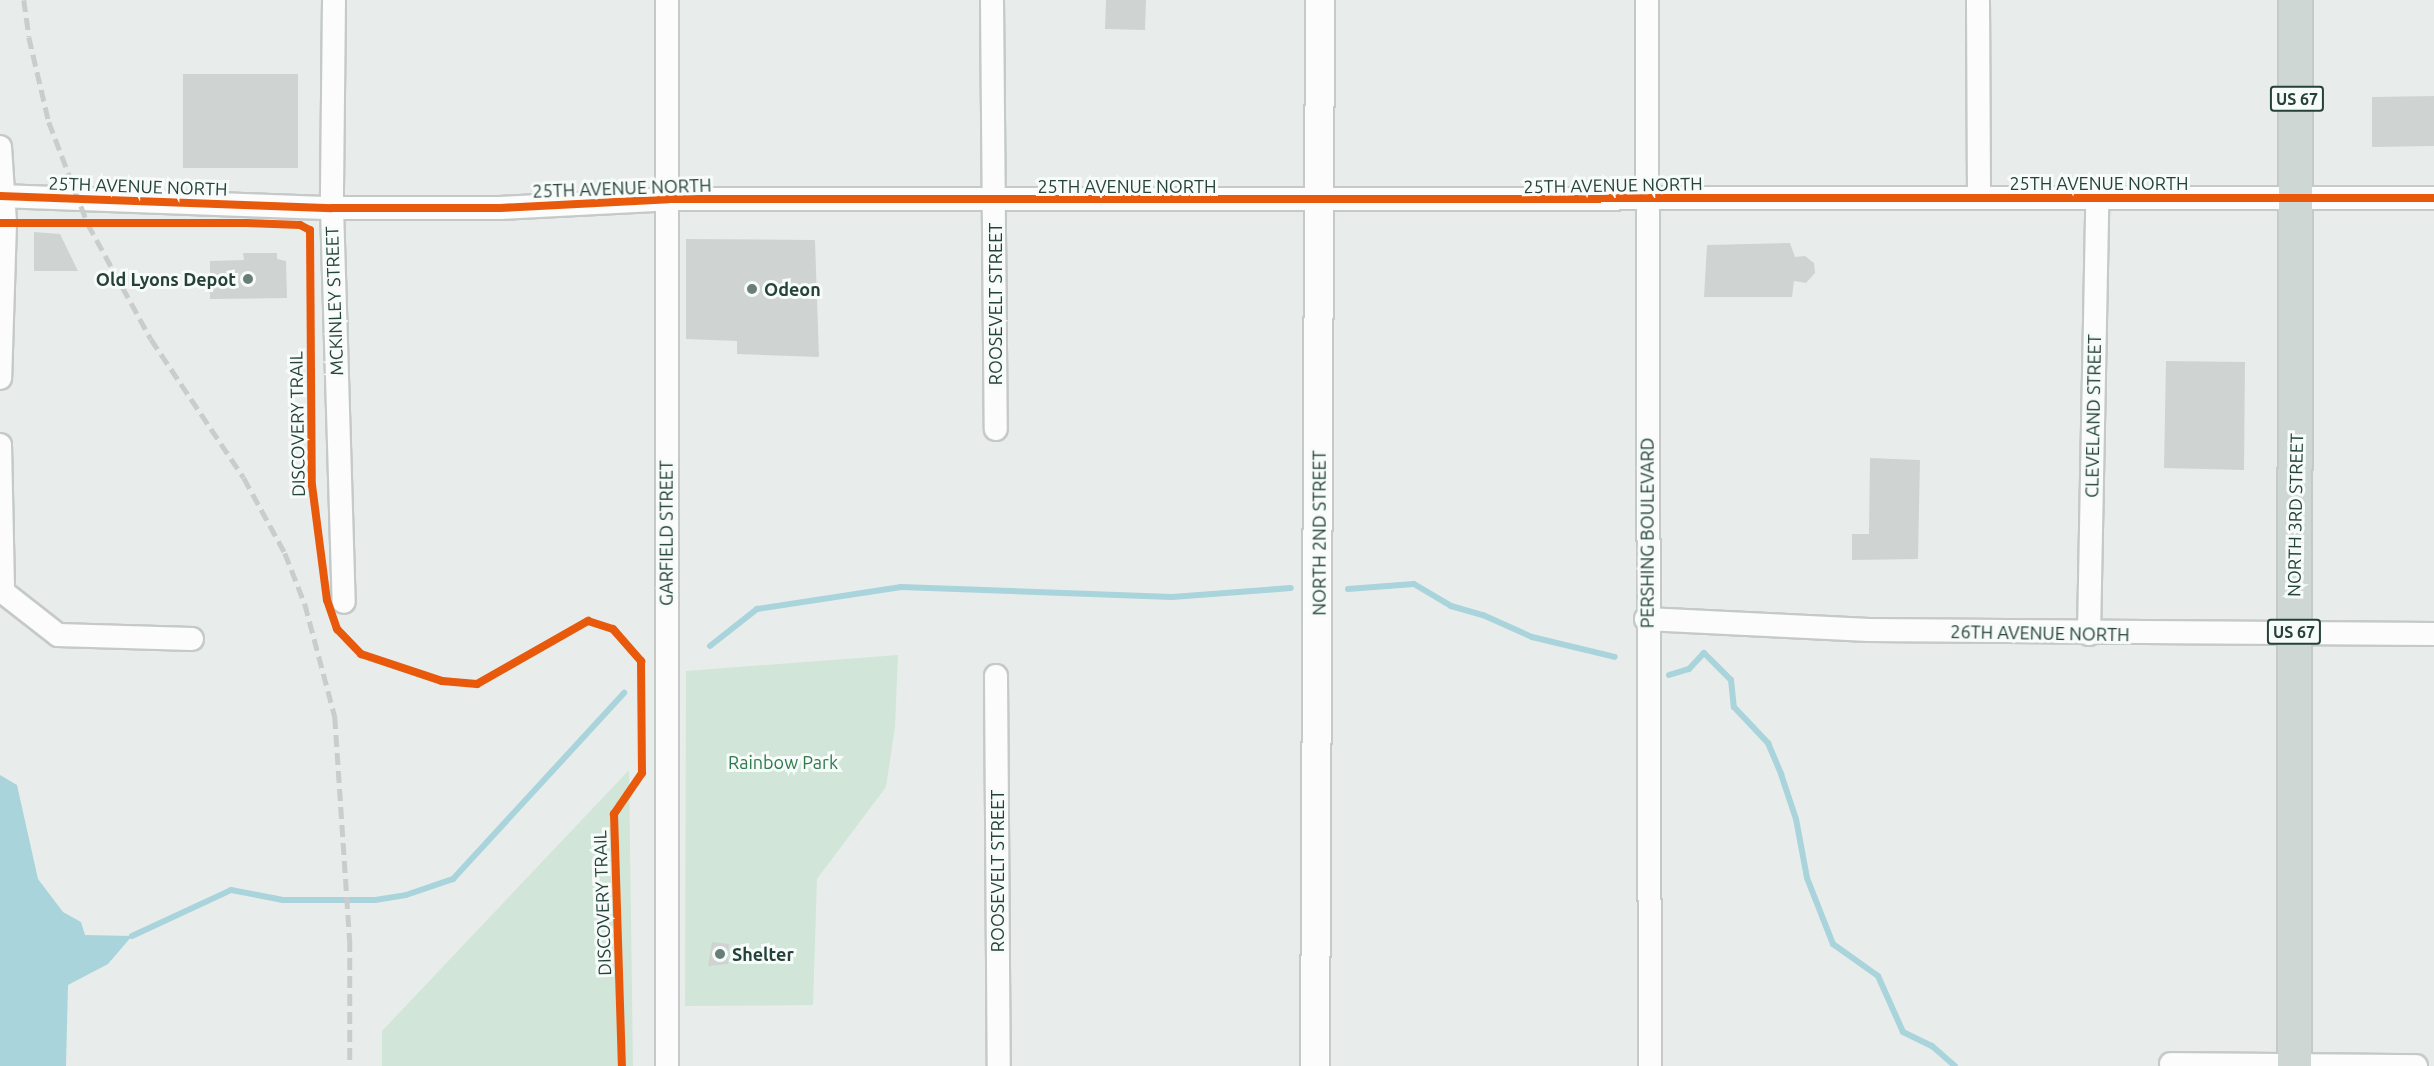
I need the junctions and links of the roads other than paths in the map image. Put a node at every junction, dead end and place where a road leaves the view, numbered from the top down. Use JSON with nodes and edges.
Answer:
{"nodes":[{"id":1,"x":334,"y":0,"type":"edge"},
{"id":2,"x":667,"y":0,"type":"edge"},
{"id":3,"x":992,"y":0,"type":"edge"},
{"id":4,"x":1320,"y":0,"type":"edge"},
{"id":5,"x":1647,"y":0,"type":"edge"},
{"id":6,"x":1978,"y":0,"type":"edge"},
{"id":7,"x":2295,"y":0,"type":"edge"},
{"id":8,"x":0,"y":147,"type":"edge"},
{"id":9,"x":2,"y":196,"type":"edge"},
{"id":10,"x":1979,"y":197,"type":"junction"},
{"id":11,"x":2298,"y":198,"type":"junction"},
{"id":12,"x":2434,"y":198,"type":"edge"},
{"id":13,"x":669,"y":199,"type":"junction"},
{"id":14,"x":1647,"y":199,"type":"junction"},
{"id":15,"x":2097,"y":199,"type":"junction"},
{"id":16,"x":995,"y":200,"type":"junction"},
{"id":17,"x":1320,"y":201,"type":"junction"},
{"id":18,"x":332,"y":208,"type":"junction"},
{"id":19,"x":0,"y":378,"type":"edge"},
{"id":20,"x":996,"y":429,"type":"dead end"},
{"id":21,"x":0,"y":445,"type":"edge"},
{"id":22,"x":344,"y":602,"type":"dead end"},
{"id":23,"x":1646,"y":619,"type":"junction"},
{"id":24,"x":2089,"y":634,"type":"junction"},
{"id":25,"x":2294,"y":634,"type":"junction"},
{"id":26,"x":2434,"y":634,"type":"edge"},
{"id":27,"x":192,"y":639,"type":"dead end"},
{"id":28,"x":996,"y":676,"type":"dead end"},
{"id":29,"x":2171,"y":1064,"type":"dead end"},
{"id":30,"x":667,"y":1066,"type":"edge"},
{"id":31,"x":999,"y":1066,"type":"edge"},
{"id":32,"x":1316,"y":1066,"type":"edge"},
{"id":33,"x":1650,"y":1066,"type":"edge"},
{"id":34,"x":2294,"y":1066,"type":"edge"},
{"id":35,"x":2416,"y":1066,"type":"edge"}],
"edges":[{"from":1,"to":18,"type":"street","name":"MCKINLEY STREET"},
{"from":2,"to":13,"type":"street","name":"GARFIELD STREET"},
{"from":3,"to":16,"type":"street","name":"ROOSEVELT STREET"},
{"from":4,"to":17,"type":"street","name":"NORTH 2ND STREET"},
{"from":5,"to":14,"type":"street","name":"PERSHING BOULEVARD"},
{"from":6,"to":10,"type":"street"},
{"from":7,"to":11,"type":"main road","name":"NORTH 3RD STREET","number":"US 67"},
{"from":8,"to":9,"type":"street"},
{"from":9,"to":18,"type":"street","name":"25TH AVENUE NORTH"},
{"from":9,"to":19,"type":"street"},
{"from":10,"to":14,"type":"street","name":"25TH AVENUE NORTH"},
{"from":10,"to":15,"type":"street","name":"25TH AVENUE NORTH"},
{"from":11,"to":12,"type":"street","name":"25TH AVENUE NORTH"},
{"from":11,"to":15,"type":"street","name":"25TH AVENUE NORTH"},
{"from":11,"to":25,"type":"main road","name":"NORTH 3RD STREET","number":"US 67"},
{"from":13,"to":16,"type":"street","name":"25TH AVENUE NORTH"},
{"from":13,"to":18,"type":"street","name":"25TH AVENUE NORTH"},
{"from":13,"to":30,"type":"street","name":"GARFIELD STREET"},
{"from":14,"to":17,"type":"street","name":"25TH AVENUE NORTH"},
{"from":14,"to":23,"type":"street","name":"PERSHING BOULEVARD"},
{"from":15,"to":24,"type":"street","name":"CLEVELAND STREET"},
{"from":16,"to":17,"type":"street","name":"25TH AVENUE NORTH"},
{"from":16,"to":20,"type":"street","name":"ROOSEVELT STREET"},
{"from":17,"to":32,"type":"street","name":"NORTH 2ND STREET"},
{"from":18,"to":22,"type":"street","name":"MCKINLEY STREET"},
{"from":21,"to":27,"type":"street"},
{"from":23,"to":24,"type":"street","name":"26TH AVENUE NORTH"},
{"from":23,"to":33,"type":"street","name":"PERSHING BOULEVARD"},
{"from":24,"to":25,"type":"street","name":"26TH AVENUE NORTH"},
{"from":25,"to":26,"type":"street","name":"26TH AVENUE NORTH"},
{"from":25,"to":34,"type":"main road","name":"NORTH 3RD STREET","number":"US 67"},
{"from":28,"to":31,"type":"street","name":"ROOSEVELT STREET"},
{"from":29,"to":34,"type":"street"},
{"from":34,"to":35,"type":"street"}]}
